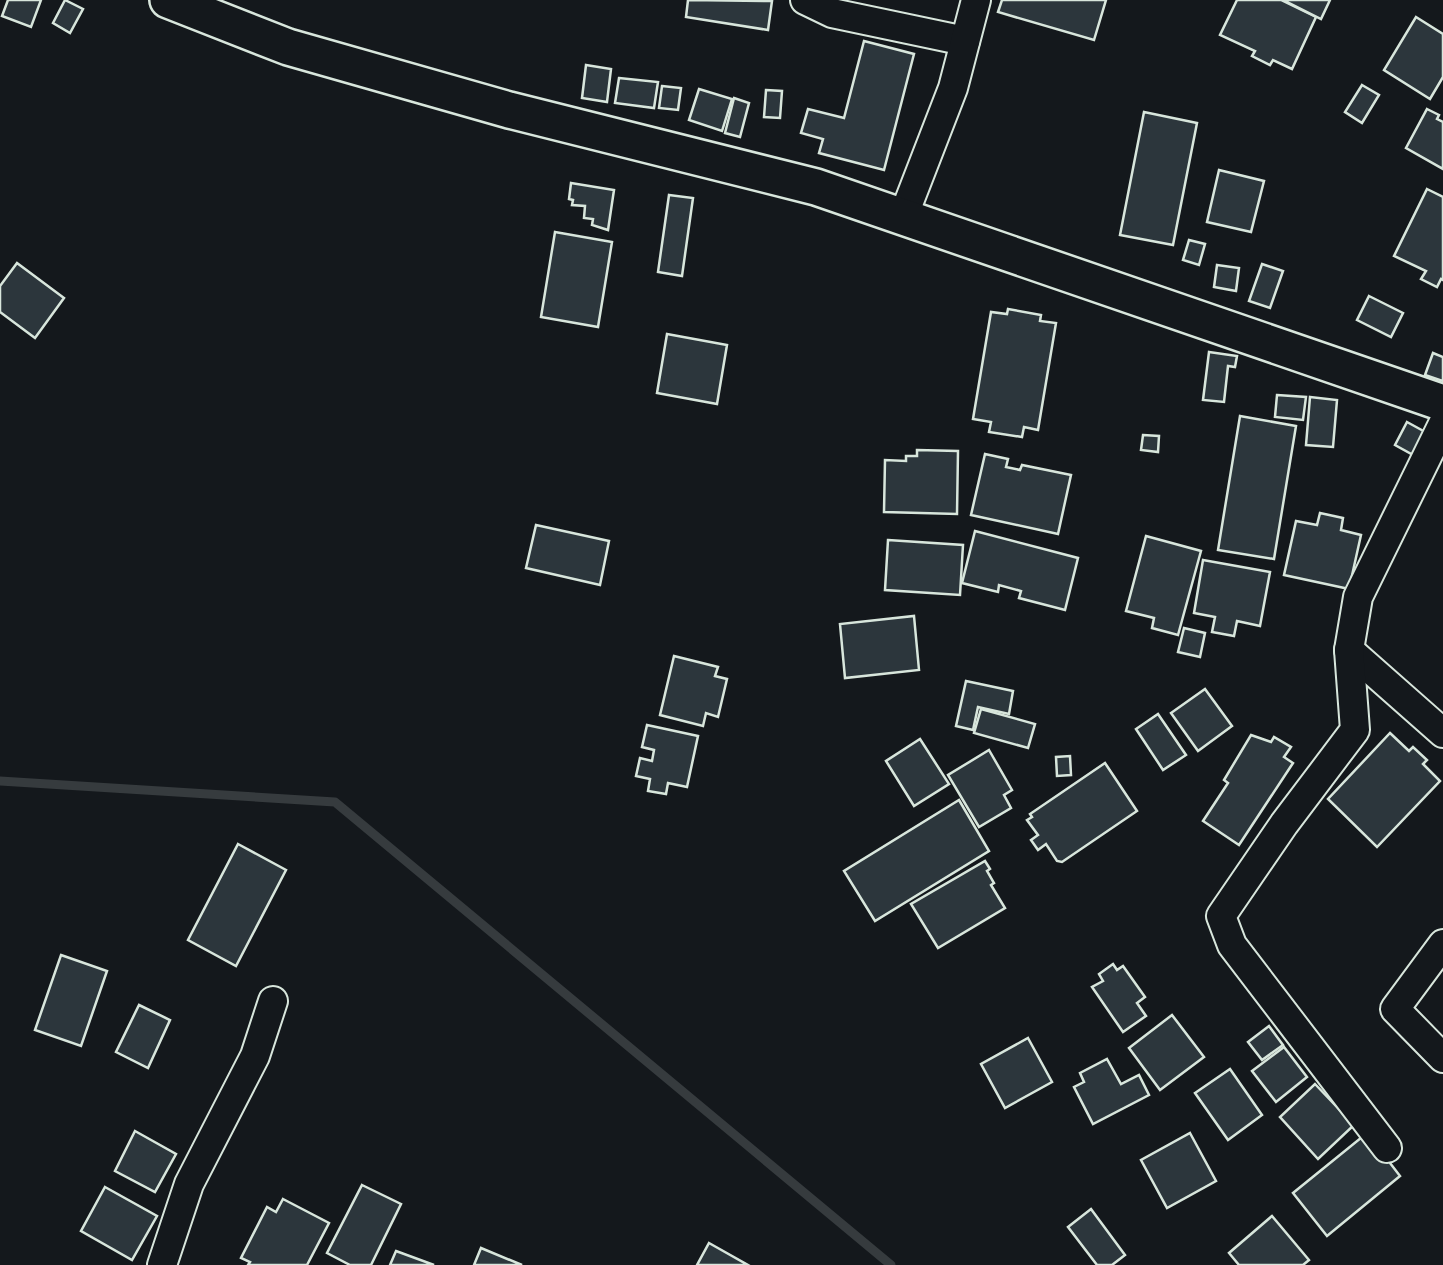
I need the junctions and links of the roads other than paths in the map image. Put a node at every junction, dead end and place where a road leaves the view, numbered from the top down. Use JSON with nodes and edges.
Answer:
{"nodes":[{"id":1,"x":168,"y":0,"type":"edge"},
{"id":2,"x":805,"y":0,"type":"edge"},
{"id":3,"x":976,"y":0,"type":"edge"},
{"id":4,"x":965,"y":40,"type":"junction"},
{"id":5,"x":903,"y":217,"type":"junction"},
{"id":6,"x":1443,"y":403,"type":"edge"},
{"id":7,"x":1443,"y":424,"type":"edge"},
{"id":8,"x":1349,"y":650,"type":"junction"},
{"id":9,"x":1443,"y":733,"type":"edge"},
{"id":10,"x":1443,"y":944,"type":"edge"},
{"id":11,"x":273,"y":1001,"type":"dead end"},
{"id":12,"x":1443,"y":1058,"type":"edge"},
{"id":13,"x":1387,"y":1148,"type":"dead end"},
{"id":14,"x":162,"y":1265,"type":"edge"}],
"edges":[{"from":1,"to":5,"type":"street"},
{"from":2,"to":4,"type":"street"},
{"from":3,"to":4,"type":"street"},
{"from":4,"to":5,"type":"street"},
{"from":5,"to":6,"type":"street"},
{"from":7,"to":8,"type":"street"},
{"from":8,"to":9,"type":"street"},
{"from":8,"to":13,"type":"street"},
{"from":10,"to":12,"type":"street"},
{"from":11,"to":14,"type":"street"}]}
